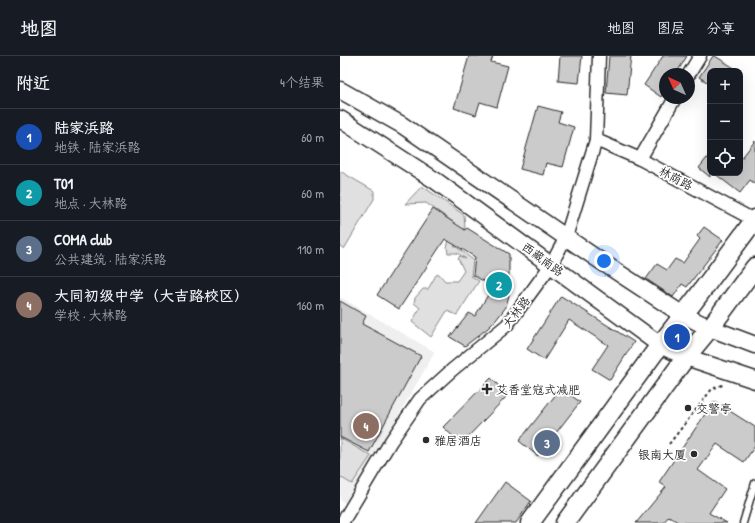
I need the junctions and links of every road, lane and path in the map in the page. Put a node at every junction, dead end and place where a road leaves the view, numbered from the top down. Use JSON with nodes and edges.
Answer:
{"nodes":[{"id":1,"x":600,"y":56,"type":"edge"},
{"id":2,"x":700,"y":56,"type":"edge"},
{"id":3,"x":693,"y":68,"type":"edge"},
{"id":4,"x":340,"y":90,"type":"edge"},
{"id":5,"x":672,"y":104,"type":"edge"},
{"id":6,"x":340,"y":118,"type":"edge"},
{"id":7,"x":596,"y":140,"type":"junction"},
{"id":8,"x":640,"y":159,"type":"junction"},
{"id":9,"x":755,"y":220,"type":"edge"},
{"id":10,"x":566,"y":236,"type":"junction"},
{"id":11,"x":551,"y":265,"type":"junction"},
{"id":12,"x":755,"y":267,"type":"edge"},
{"id":13,"x":683,"y":315,"type":"junction"},
{"id":14,"x":710,"y":328,"type":"junction"},
{"id":15,"x":660,"y":345,"type":"junction"},
{"id":16,"x":755,"y":345,"type":"edge"},
{"id":17,"x":686,"y":357,"type":"junction"},
{"id":18,"x":736,"y":374,"type":"junction"},
{"id":19,"x":755,"y":380,"type":"edge"},
{"id":20,"x":669,"y":444,"type":"dead end"},
{"id":21,"x":755,"y":483,"type":"edge"},
{"id":22,"x":342,"y":523,"type":"edge"},
{"id":23,"x":530,"y":523,"type":"edge"},
{"id":24,"x":565,"y":523,"type":"edge"},
{"id":25,"x":743,"y":523,"type":"edge"}],
"edges":[{"from":1,"to":7,"type":"street","name":"大林路"},
{"from":2,"to":3,"type":"street"},
{"from":4,"to":10,"type":"main road"},
{"from":5,"to":8,"type":"street"},
{"from":6,"to":11,"type":"main road","name":"西藏南路"},
{"from":7,"to":8,"type":"street","name":"林荫路"},
{"from":7,"to":10,"type":"street","name":"大林路"},
{"from":8,"to":9,"type":"street","name":"林荫路"},
{"from":9,"to":13,"type":"main road"},
{"from":10,"to":11,"type":"street","name":"大林路"},
{"from":10,"to":13,"type":"main road"},
{"from":11,"to":15,"type":"main road","name":"西藏南路"},
{"from":11,"to":22,"type":"street","name":"大林路"},
{"from":12,"to":14,"type":"main road"},
{"from":13,"to":14,"type":"main road"},
{"from":13,"to":15,"type":"main road"},
{"from":14,"to":16,"type":"main road"},
{"from":14,"to":17,"type":"main road"},
{"from":15,"to":17,"type":"main road","name":"西藏南路"},
{"from":15,"to":23,"type":"main road"},
{"from":17,"to":18,"type":"main road","name":"西藏南路"},
{"from":17,"to":24,"type":"main road"},
{"from":18,"to":19,"type":"main road","name":"西藏南路"},
{"from":18,"to":20,"type":"path"},
{"from":21,"to":25,"type":"lane"}]}
